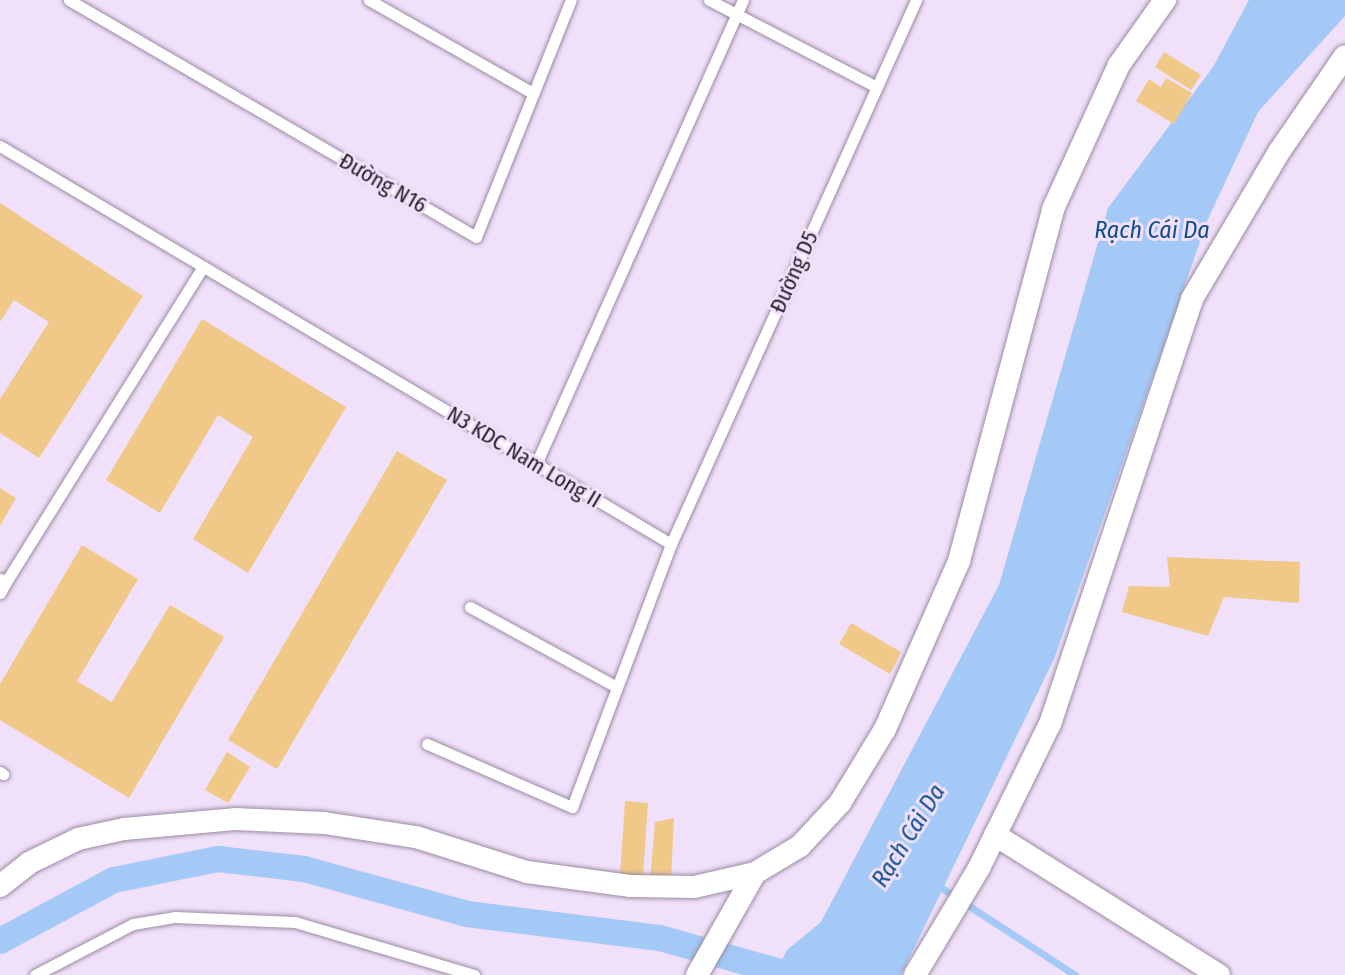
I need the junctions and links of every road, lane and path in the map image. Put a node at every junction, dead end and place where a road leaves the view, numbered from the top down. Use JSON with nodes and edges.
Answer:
{"nodes":[{"id":1,"x":69,"y":0,"type":"edge"},
{"id":2,"x":369,"y":0,"type":"edge"},
{"id":3,"x":571,"y":0,"type":"edge"},
{"id":4,"x":709,"y":0,"type":"edge"},
{"id":5,"x":743,"y":0,"type":"edge"},
{"id":6,"x":916,"y":0,"type":"edge"},
{"id":7,"x":1165,"y":0,"type":"edge"},
{"id":8,"x":737,"y":14,"type":"junction"},
{"id":9,"x":1345,"y":56,"type":"edge"},
{"id":10,"x":877,"y":87,"type":"junction"},
{"id":11,"x":533,"y":93,"type":"junction"},
{"id":12,"x":0,"y":146,"type":"edge"},
{"id":13,"x":203,"y":267,"type":"junction"},
{"id":14,"x":536,"y":464,"type":"junction"},
{"id":15,"x":671,"y":544,"type":"junction"},
{"id":16,"x":2,"y":585,"type":"edge"},
{"id":17,"x":470,"y":607,"type":"dead end"},
{"id":18,"x":617,"y":687,"type":"junction"},
{"id":19,"x":427,"y":744,"type":"dead end"},
{"id":20,"x":995,"y":835,"type":"junction"},
{"id":21,"x":755,"y":873,"type":"junction"},
{"id":22,"x":0,"y":886,"type":"edge"},
{"id":23,"x":35,"y":975,"type":"edge"},
{"id":24,"x":474,"y":975,"type":"edge"},
{"id":25,"x":697,"y":975,"type":"edge"},
{"id":26,"x":915,"y":975,"type":"edge"},
{"id":27,"x":1219,"y":975,"type":"edge"}],
"edges":[{"from":1,"to":11,"type":"lane","name":"Đường N16"},
{"from":2,"to":11,"type":"lane"},
{"from":3,"to":11,"type":"lane","name":"Đường N16"},
{"from":4,"to":8,"type":"lane"},
{"from":5,"to":8,"type":"lane"},
{"from":6,"to":10,"type":"lane","name":"Đường D5"},
{"from":7,"to":21,"type":"street"},
{"from":8,"to":10,"type":"lane"},
{"from":8,"to":14,"type":"lane"},
{"from":9,"to":20,"type":"street"},
{"from":10,"to":15,"type":"lane","name":"Đường D5"},
{"from":12,"to":13,"type":"lane","name":"N3 KDC Nam Long II"},
{"from":13,"to":14,"type":"lane","name":"N3 KDC Nam Long II"},
{"from":13,"to":16,"type":"lane"},
{"from":14,"to":15,"type":"lane","name":"N3 KDC Nam Long II"},
{"from":15,"to":18,"type":"lane"},
{"from":17,"to":18,"type":"lane"},
{"from":18,"to":19,"type":"lane"},
{"from":20,"to":26,"type":"street"},
{"from":20,"to":27,"type":"street"},
{"from":21,"to":22,"type":"street"},
{"from":21,"to":25,"type":"street"},
{"from":23,"to":24,"type":"lane"}]}
